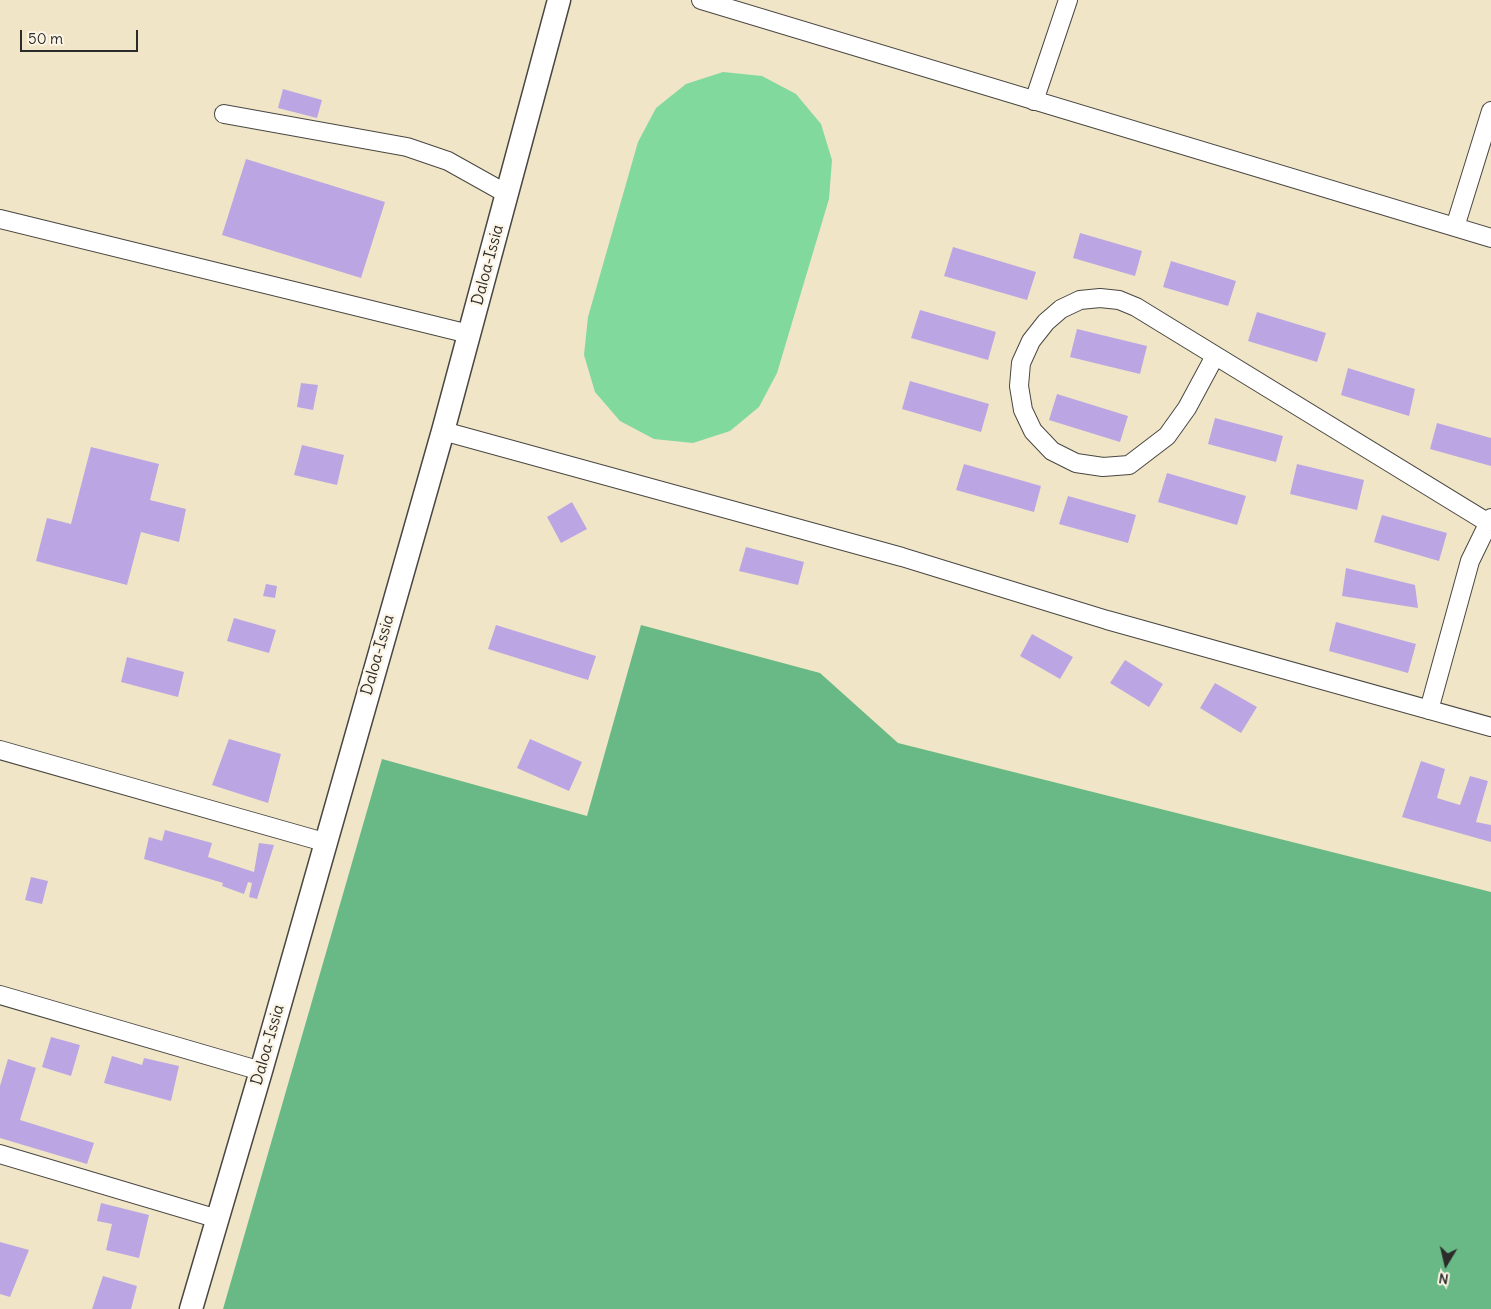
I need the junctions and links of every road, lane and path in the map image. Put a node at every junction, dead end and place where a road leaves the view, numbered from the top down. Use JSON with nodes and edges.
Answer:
{"nodes":[{"id":1,"x":559,"y":0,"type":"edge"},
{"id":2,"x":701,"y":0,"type":"edge"},
{"id":3,"x":1068,"y":0,"type":"edge"},
{"id":4,"x":1034,"y":101,"type":"junction"},
{"id":5,"x":1491,"y":111,"type":"edge"},
{"id":6,"x":224,"y":114,"type":"dead end"},
{"id":7,"x":1486,"y":143,"type":"edge"},
{"id":8,"x":507,"y":194,"type":"junction"},
{"id":9,"x":0,"y":219,"type":"edge"},
{"id":10,"x":1455,"y":227,"type":"junction"},
{"id":11,"x":1491,"y":238,"type":"edge"},
{"id":12,"x":469,"y":334,"type":"junction"},
{"id":13,"x":1215,"y":356,"type":"junction"},
{"id":14,"x":443,"y":431,"type":"junction"},
{"id":15,"x":1489,"y":520,"type":"edge"},
{"id":16,"x":1429,"y":710,"type":"junction"},
{"id":17,"x":1491,"y":728,"type":"edge"},
{"id":18,"x":0,"y":750,"type":"edge"},
{"id":19,"x":324,"y":842,"type":"junction"},
{"id":20,"x":0,"y":995,"type":"edge"},
{"id":21,"x":261,"y":1071,"type":"junction"},
{"id":22,"x":0,"y":1154,"type":"edge"},
{"id":23,"x":218,"y":1219,"type":"junction"},
{"id":24,"x":191,"y":1309,"type":"edge"}],
"edges":[{"from":1,"to":8,"type":"main road","name":"Daloa-Issia"},
{"from":2,"to":4,"type":"street"},
{"from":3,"to":4,"type":"street"},
{"from":4,"to":10,"type":"street"},
{"from":5,"to":7,"type":"street"},
{"from":6,"to":8,"type":"street"},
{"from":7,"to":10,"type":"street"},
{"from":8,"to":12,"type":"main road","name":"Daloa-Issia"},
{"from":9,"to":12,"type":"street"},
{"from":10,"to":11,"type":"street"},
{"from":12,"to":14,"type":"main road","name":"Daloa-Issia"},
{"from":13,"to":13,"type":"street"},
{"from":13,"to":15,"type":"street"},
{"from":14,"to":16,"type":"street"},
{"from":14,"to":19,"type":"main road","name":"Daloa-Issia"},
{"from":15,"to":16,"type":"street"},
{"from":16,"to":17,"type":"street"},
{"from":18,"to":19,"type":"street"},
{"from":19,"to":21,"type":"main road","name":"Daloa-Issia"},
{"from":20,"to":21,"type":"street"},
{"from":21,"to":23,"type":"main road","name":"Daloa-Issia"},
{"from":22,"to":23,"type":"street"},
{"from":23,"to":24,"type":"main road","name":"Daloa-Issia"}]}
